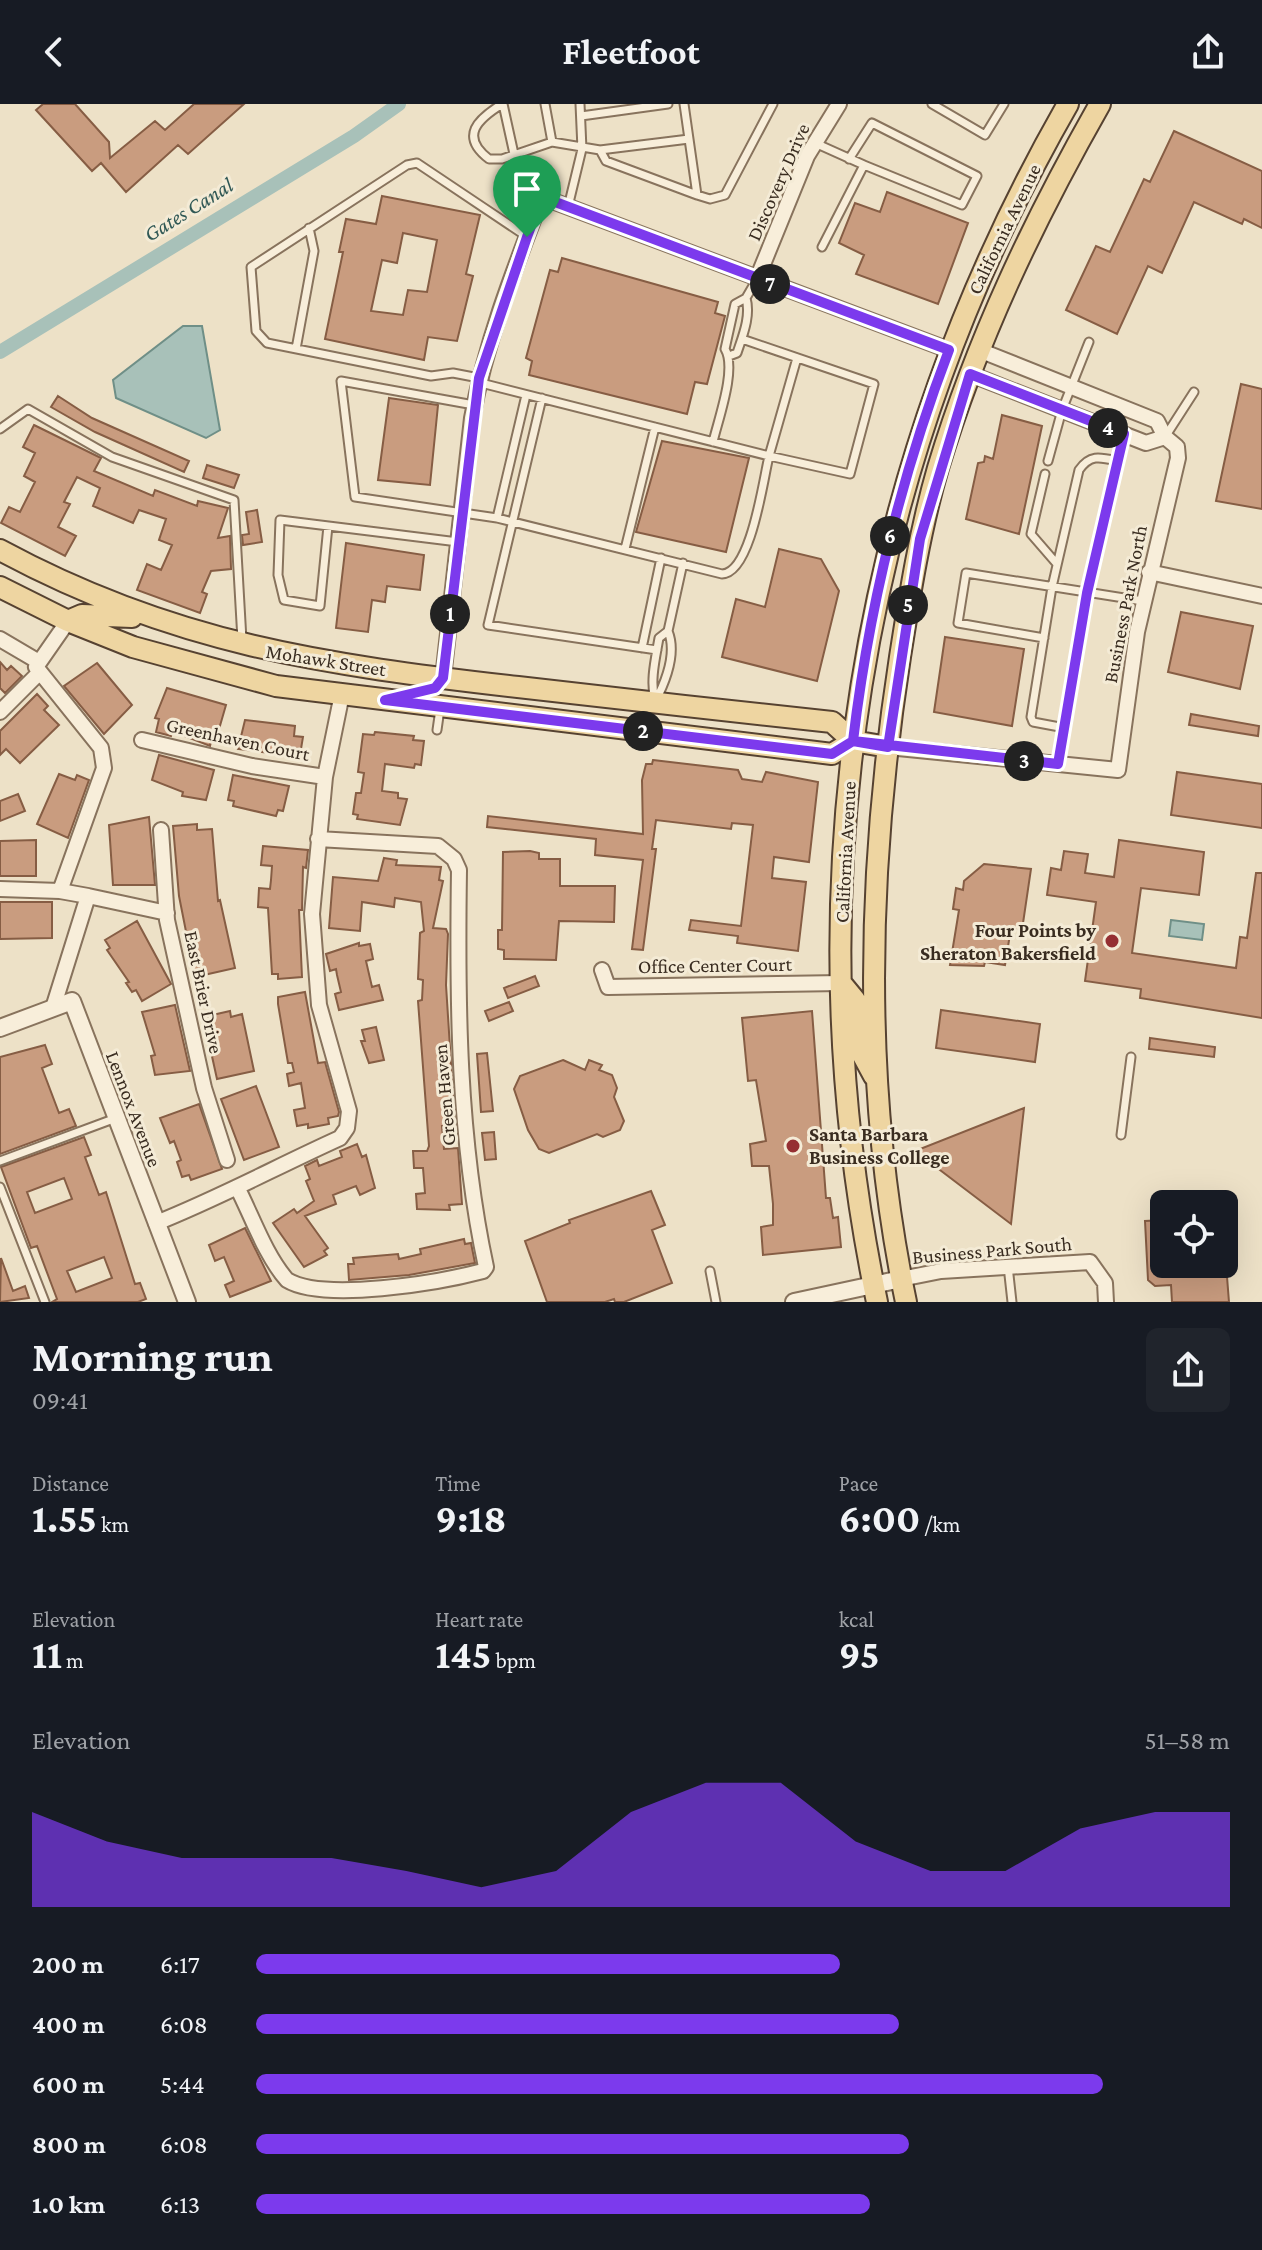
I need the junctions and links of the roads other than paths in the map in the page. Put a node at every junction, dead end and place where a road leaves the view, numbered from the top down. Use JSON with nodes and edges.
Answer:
{"nodes":[{"id":1,"x":503,"y":104,"type":"edge"},
{"id":2,"x":545,"y":104,"type":"edge"},
{"id":3,"x":580,"y":104,"type":"edge"},
{"id":4,"x":668,"y":104,"type":"edge"},
{"id":5,"x":684,"y":104,"type":"edge"},
{"id":6,"x":773,"y":104,"type":"edge"},
{"id":7,"x":839,"y":104,"type":"edge"},
{"id":8,"x":932,"y":104,"type":"edge"},
{"id":9,"x":1004,"y":104,"type":"edge"},
{"id":10,"x":1068,"y":104,"type":"edge"},
{"id":11,"x":1100,"y":104,"type":"edge"},
{"id":12,"x":581,"y":116,"type":"junction"},
{"id":13,"x":689,"y":139,"type":"junction"},
{"id":14,"x":552,"y":142,"type":"junction"},
{"id":15,"x":815,"y":143,"type":"junction"},
{"id":16,"x":582,"y":149,"type":"junction"},
{"id":17,"x":600,"y":150,"type":"junction"},
{"id":18,"x":514,"y":154,"type":"junction"},
{"id":19,"x":849,"y":159,"type":"junction"},
{"id":20,"x":864,"y":165,"type":"junction"},
{"id":21,"x":697,"y":195,"type":"junction"},
{"id":22,"x":568,"y":207,"type":"junction"},
{"id":23,"x":309,"y":228,"type":"junction"},
{"id":24,"x":527,"y":237,"type":"junction"},
{"id":25,"x":822,"y":247,"type":"dead end"},
{"id":26,"x":757,"y":279,"type":"junction"},
{"id":27,"x":746,"y":298,"type":"junction"},
{"id":28,"x":742,"y":339,"type":"junction"},
{"id":29,"x":1089,"y":342,"type":"dead end"},
{"id":30,"x":296,"y":349,"type":"junction"},
{"id":31,"x":949,"y":350,"type":"junction"},
{"id":32,"x":979,"y":350,"type":"junction"},
{"id":33,"x":729,"y":356,"type":"junction"},
{"id":34,"x":797,"y":358,"type":"junction"},
{"id":35,"x":970,"y":374,"type":"junction"},
{"id":36,"x":479,"y":380,"type":"junction"},
{"id":37,"x":1071,"y":387,"type":"junction"},
{"id":38,"x":1194,"y":392,"type":"dead end"},
{"id":39,"x":526,"y":395,"type":"junction"},
{"id":40,"x":542,"y":398,"type":"junction"},
{"id":41,"x":474,"y":405,"type":"junction"},
{"id":42,"x":1062,"y":410,"type":"junction"},
{"id":43,"x":655,"y":427,"type":"junction"},
{"id":44,"x":0,"y":429,"type":"edge"},
{"id":45,"x":1124,"y":434,"type":"junction"},
{"id":46,"x":713,"y":442,"type":"junction"},
{"id":47,"x":1171,"y":442,"type":"junction"},
{"id":48,"x":769,"y":456,"type":"junction"},
{"id":49,"x":1048,"y":461,"type":"dead end"},
{"id":50,"x":1118,"y":461,"type":"junction"},
{"id":51,"x":1045,"y":474,"type":"dead end"},
{"id":52,"x":462,"y":511,"type":"junction"},
{"id":53,"x":497,"y":518,"type":"junction"},
{"id":54,"x":513,"y":522,"type":"junction"},
{"id":55,"x":328,"y":526,"type":"junction"},
{"id":56,"x":458,"y":542,"type":"junction"},
{"id":57,"x":625,"y":549,"type":"junction"},
{"id":58,"x":0,"y":550,"type":"edge"},
{"id":59,"x":661,"y":558,"type":"junction"},
{"id":60,"x":683,"y":563,"type":"junction"},
{"id":61,"x":1057,"y":564,"type":"junction"},
{"id":62,"x":1149,"y":572,"type":"junction"},
{"id":63,"x":0,"y":587,"type":"edge"},
{"id":64,"x":1052,"y":587,"type":"junction"},
{"id":65,"x":1087,"y":593,"type":"junction"},
{"id":66,"x":1262,"y":596,"type":"edge"},
{"id":67,"x":1143,"y":601,"type":"junction"},
{"id":68,"x":148,"y":618,"type":"junction"},
{"id":69,"x":68,"y":621,"type":"junction"},
{"id":70,"x":668,"y":631,"type":"junction"},
{"id":71,"x":1044,"y":638,"type":"junction"},
{"id":72,"x":0,"y":639,"type":"edge"},
{"id":73,"x":243,"y":646,"type":"junction"},
{"id":74,"x":642,"y":648,"type":"junction"},
{"id":75,"x":657,"y":650,"type":"junction"},
{"id":76,"x":40,"y":667,"type":"junction"},
{"id":77,"x":443,"y":678,"type":"junction"},
{"id":78,"x":520,"y":687,"type":"junction"},
{"id":79,"x":342,"y":694,"type":"junction"},
{"id":80,"x":385,"y":700,"type":"junction"},
{"id":81,"x":655,"y":702,"type":"junction"},
{"id":82,"x":441,"y":707,"type":"junction"},
{"id":83,"x":0,"y":712,"type":"edge"},
{"id":84,"x":1065,"y":728,"type":"junction"},
{"id":85,"x":437,"y":730,"type":"dead end"},
{"id":86,"x":142,"y":740,"type":"dead end"},
{"id":87,"x":853,"y":741,"type":"junction"},
{"id":88,"x":888,"y":747,"type":"junction"},
{"id":89,"x":1058,"y":764,"type":"junction"},
{"id":90,"x":1118,"y":770,"type":"joint"},
{"id":91,"x":325,"y":777,"type":"junction"},
{"id":92,"x":161,"y":830,"type":"dead end"},
{"id":93,"x":318,"y":839,"type":"junction"},
{"id":94,"x":0,"y":889,"type":"edge"},
{"id":95,"x":60,"y":891,"type":"junction"},
{"id":96,"x":88,"y":896,"type":"junction"},
{"id":97,"x":167,"y":913,"type":"junction"},
{"id":98,"x":602,"y":970,"type":"dead end"},
{"id":99,"x":841,"y":983,"type":"junction"},
{"id":100,"x":53,"y":1008,"type":"junction"},
{"id":101,"x":0,"y":1028,"type":"edge"},
{"id":102,"x":1131,"y":1057,"type":"dead end"},
{"id":103,"x":877,"y":1079,"type":"junction"},
{"id":104,"x":116,"y":1118,"type":"junction"},
{"id":105,"x":1121,"y":1135,"type":"dead end"},
{"id":106,"x":227,"y":1160,"type":"dead end"},
{"id":107,"x":0,"y":1161,"type":"edge"},
{"id":108,"x":0,"y":1187,"type":"edge"},
{"id":109,"x":237,"y":1187,"type":"junction"},
{"id":110,"x":156,"y":1223,"type":"junction"},
{"id":111,"x":1008,"y":1266,"type":"junction"},
{"id":112,"x":710,"y":1271,"type":"dead end"},
{"id":113,"x":901,"y":1279,"type":"junction"},
{"id":114,"x":876,"y":1294,"type":"edge"},
{"id":115,"x":45,"y":1302,"type":"edge"},
{"id":116,"x":187,"y":1302,"type":"edge"},
{"id":117,"x":716,"y":1302,"type":"edge"},
{"id":118,"x":794,"y":1302,"type":"edge"},
{"id":119,"x":906,"y":1302,"type":"edge"},
{"id":120,"x":1012,"y":1302,"type":"edge"},
{"id":121,"x":1106,"y":1302,"type":"edge"}],
"edges":[{"from":1,"to":18,"type":"lane"},
{"from":1,"to":18,"type":"lane"},
{"from":2,"to":14,"type":"lane"},
{"from":3,"to":12,"type":"lane"},
{"from":4,"to":12,"type":"lane"},
{"from":5,"to":13,"type":"lane"},
{"from":6,"to":21,"type":"lane"},
{"from":7,"to":15,"type":"street","name":"Discovery Drive"},
{"from":8,"to":9,"type":"lane"},
{"from":10,"to":31,"type":"main road","name":"California Avenue"},
{"from":11,"to":32,"type":"main road","name":"California Avenue"},
{"from":12,"to":16,"type":"lane"},
{"from":13,"to":17,"type":"lane"},
{"from":13,"to":21,"type":"lane"},
{"from":14,"to":16,"type":"lane"},
{"from":14,"to":18,"type":"lane"},
{"from":15,"to":19,"type":"lane"},
{"from":15,"to":26,"type":"street","name":"Discovery Drive"},
{"from":16,"to":17,"type":"lane"},
{"from":16,"to":22,"type":"lane"},
{"from":17,"to":21,"type":"lane"},
{"from":19,"to":20,"type":"lane"},
{"from":19,"to":20,"type":"lane"},
{"from":20,"to":25,"type":"lane"},
{"from":22,"to":24,"type":"street"},
{"from":22,"to":26,"type":"street"},
{"from":23,"to":24,"type":"lane"},
{"from":23,"to":30,"type":"lane"},
{"from":23,"to":30,"type":"lane"},
{"from":24,"to":36,"type":"street"},
{"from":26,"to":27,"type":"lane"},
{"from":26,"to":31,"type":"street"},
{"from":27,"to":28,"type":"lane"},
{"from":27,"to":33,"type":"lane"},
{"from":28,"to":33,"type":"lane"},
{"from":28,"to":34,"type":"lane"},
{"from":29,"to":37,"type":"lane"},
{"from":30,"to":36,"type":"lane"},
{"from":31,"to":87,"type":"main road","name":"California Avenue"},
{"from":32,"to":35,"type":"main road","name":"California Avenue"},
{"from":32,"to":37,"type":"street"},
{"from":33,"to":46,"type":"lane"},
{"from":34,"to":48,"type":"lane"},
{"from":34,"to":48,"type":"lane"},
{"from":35,"to":42,"type":"street"},
{"from":35,"to":88,"type":"main road","name":"California Avenue"},
{"from":36,"to":39,"type":"lane"},
{"from":36,"to":41,"type":"street"},
{"from":37,"to":42,"type":"lane"},
{"from":37,"to":47,"type":"street"},
{"from":38,"to":47,"type":"lane"},
{"from":39,"to":40,"type":"lane"},
{"from":39,"to":53,"type":"lane"},
{"from":40,"to":43,"type":"lane"},
{"from":40,"to":54,"type":"lane"},
{"from":41,"to":52,"type":"street"},
{"from":41,"to":52,"type":"lane"},
{"from":42,"to":45,"type":"street"},
{"from":42,"to":49,"type":"lane"},
{"from":43,"to":46,"type":"lane"},
{"from":43,"to":57,"type":"lane"},
{"from":44,"to":73,"type":"lane"},
{"from":45,"to":47,"type":"street"},
{"from":45,"to":50,"type":"lane"},
{"from":46,"to":48,"type":"lane"},
{"from":47,"to":62,"type":"street","name":"Business Park North"},
{"from":48,"to":60,"type":"lane"},
{"from":50,"to":61,"type":"lane"},
{"from":50,"to":65,"type":"lane"},
{"from":51,"to":61,"type":"lane"},
{"from":52,"to":53,"type":"lane"},
{"from":52,"to":56,"type":"street"},
{"from":53,"to":54,"type":"lane"},
{"from":54,"to":57,"type":"lane"},
{"from":54,"to":74,"type":"lane"},
{"from":55,"to":55,"type":"lane"},
{"from":55,"to":56,"type":"lane"},
{"from":56,"to":77,"type":"street"},
{"from":57,"to":59,"type":"lane"},
{"from":58,"to":68,"type":"main road","name":"Mohawk Street"},
{"from":59,"to":60,"type":"lane"},
{"from":59,"to":74,"type":"lane"},
{"from":60,"to":70,"type":"lane"},
{"from":61,"to":64,"type":"lane"},
{"from":62,"to":66,"type":"street"},
{"from":62,"to":67,"type":"street","name":"Business Park North"},
{"from":63,"to":69,"type":"main road","name":"Mohawk Street"},
{"from":64,"to":65,"type":"lane"},
{"from":64,"to":71,"type":"lane"},
{"from":64,"to":71,"type":"lane"},
{"from":65,"to":67,"type":"lane"},
{"from":65,"to":84,"type":"lane"},
{"from":67,"to":90,"type":"street","name":"Business Park North"},
{"from":68,"to":69,"type":"main road"},
{"from":68,"to":73,"type":"main road","name":"Mohawk Street"},
{"from":69,"to":76,"type":"street"},
{"from":69,"to":79,"type":"main road","name":"Mohawk Street"},
{"from":70,"to":75,"type":"lane"},
{"from":70,"to":81,"type":"lane"},
{"from":71,"to":84,"type":"lane"},
{"from":72,"to":76,"type":"street"},
{"from":73,"to":77,"type":"main road","name":"Mohawk Street"},
{"from":74,"to":75,"type":"lane"},
{"from":75,"to":81,"type":"lane"},
{"from":76,"to":83,"type":"street"},
{"from":76,"to":95,"type":"street"},
{"from":77,"to":78,"type":"main road","name":"Mohawk Street"},
{"from":77,"to":80,"type":"main road"},
{"from":78,"to":81,"type":"main road","name":"Mohawk Street"},
{"from":78,"to":82,"type":"main road"},
{"from":79,"to":80,"type":"main road","name":"Mohawk Street"},
{"from":79,"to":91,"type":"street"},
{"from":80,"to":82,"type":"main road","name":"Mohawk Street"},
{"from":81,"to":87,"type":"main road","name":"Mohawk Street"},
{"from":82,"to":85,"type":"lane"},
{"from":82,"to":87,"type":"main road","name":"Mohawk Street"},
{"from":84,"to":89,"type":"lane"},
{"from":86,"to":91,"type":"street","name":"Greenhaven Court"},
{"from":87,"to":88,"type":"main road","name":"Mohawk Street"},
{"from":87,"to":99,"type":"main road","name":"California Avenue"},
{"from":88,"to":89,"type":"street","name":"Mohawk Street"},
{"from":88,"to":103,"type":"main road","name":"California Avenue"},
{"from":89,"to":90,"type":"street","name":"Mohawk Street"},
{"from":91,"to":93,"type":"street"},
{"from":92,"to":97,"type":"street","name":"East Brier Drive"},
{"from":93,"to":109,"type":"street"},
{"from":93,"to":109,"type":"street","name":"Green Haven"},
{"from":94,"to":95,"type":"street"},
{"from":95,"to":96,"type":"street"},
{"from":96,"to":97,"type":"street"},
{"from":96,"to":100,"type":"street"},
{"from":97,"to":106,"type":"street","name":"East Brier Drive"},
{"from":98,"to":99,"type":"street","name":"Office Center Court"},
{"from":99,"to":103,"type":"main road"},
{"from":99,"to":114,"type":"main road","name":"California Avenue"},
{"from":100,"to":101,"type":"street"},
{"from":100,"to":104,"type":"street","name":"Lennox Avenue"},
{"from":102,"to":105,"type":"lane"},
{"from":103,"to":113,"type":"main road","name":"California Avenue"},
{"from":104,"to":107,"type":"lane"},
{"from":104,"to":110,"type":"street","name":"Lennox Avenue"},
{"from":108,"to":115,"type":"lane"},
{"from":109,"to":110,"type":"street"},
{"from":110,"to":116,"type":"street","name":"Lennox Avenue"},
{"from":111,"to":113,"type":"street","name":"Business Park South"},
{"from":111,"to":120,"type":"lane"},
{"from":111,"to":121,"type":"street","name":"Business Park South"},
{"from":112,"to":117,"type":"lane"},
{"from":113,"to":114,"type":"street"},
{"from":113,"to":119,"type":"main road","name":"California Avenue"},
{"from":114,"to":118,"type":"street"}]}
